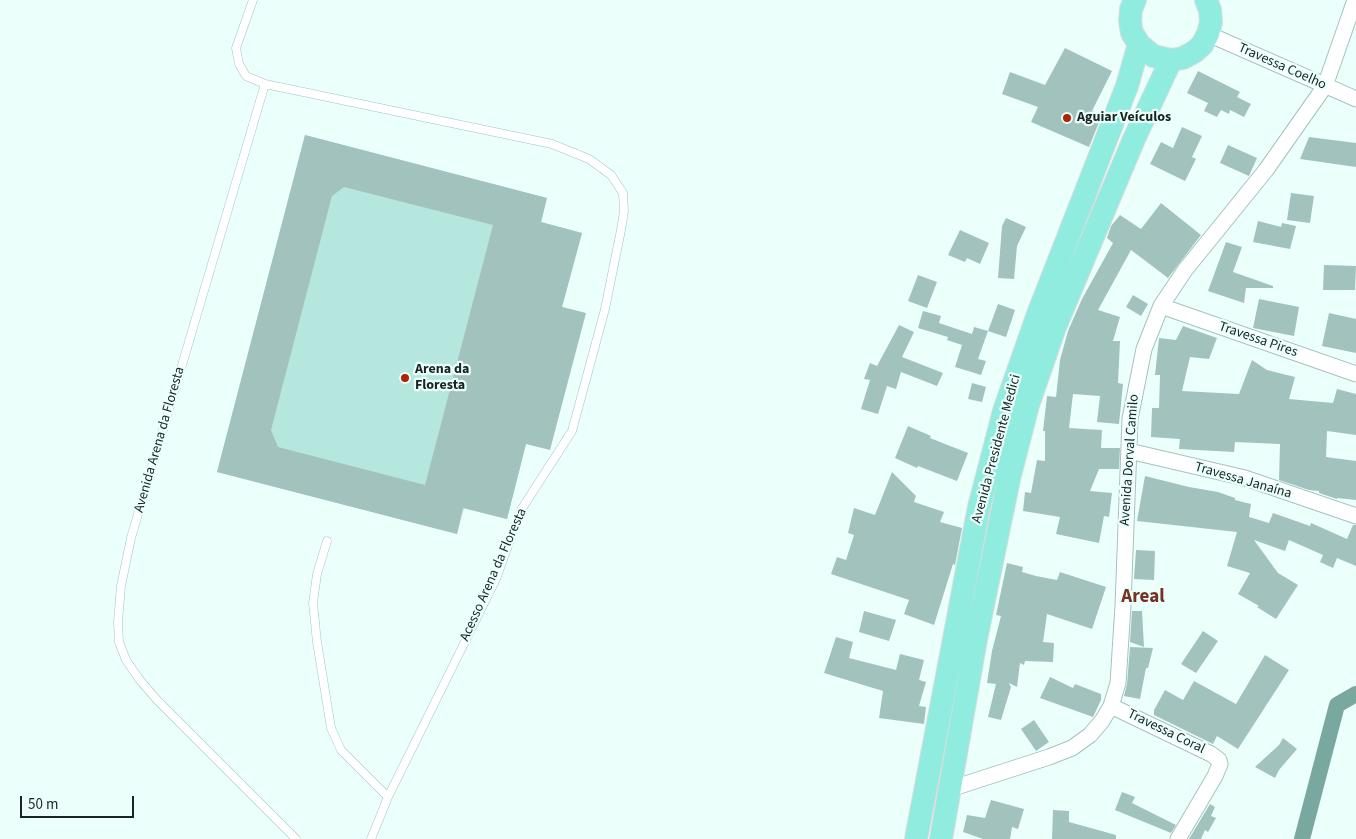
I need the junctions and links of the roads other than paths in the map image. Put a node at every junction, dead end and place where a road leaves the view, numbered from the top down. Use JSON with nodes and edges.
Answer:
{"nodes":[{"id":1,"x":253,"y":0,"type":"edge"},
{"id":2,"x":1135,"y":0,"type":"edge"},
{"id":3,"x":1206,"y":0,"type":"edge"},
{"id":4,"x":1355,"y":0,"type":"edge"},
{"id":5,"x":1208,"y":34,"type":"junction"},
{"id":6,"x":1138,"y":44,"type":"junction"},
{"id":7,"x":1171,"y":60,"type":"junction"},
{"id":8,"x":265,"y":84,"type":"junction"},
{"id":9,"x":1325,"y":86,"type":"junction"},
{"id":10,"x":1356,"y":99,"type":"edge"},
{"id":11,"x":1161,"y":306,"type":"junction"},
{"id":12,"x":1356,"y":374,"type":"edge"},
{"id":13,"x":1129,"y":452,"type":"junction"},
{"id":14,"x":1356,"y":516,"type":"edge"},
{"id":15,"x":327,"y":541,"type":"dead end"},
{"id":16,"x":1111,"y":706,"type":"junction"},
{"id":17,"x":950,"y":789,"type":"junction"},
{"id":18,"x":388,"y":797,"type":"junction"},
{"id":19,"x":296,"y":839,"type":"edge"},
{"id":20,"x":371,"y":839,"type":"edge"},
{"id":21,"x":916,"y":839,"type":"edge"},
{"id":22,"x":941,"y":839,"type":"edge"},
{"id":23,"x":1178,"y":839,"type":"edge"}],
"edges":[{"from":1,"to":8,"type":"lane"},
{"from":2,"to":6,"type":"main road"},
{"from":3,"to":5,"type":"main road"},
{"from":4,"to":9,"type":"street","name":"Avenida Dorval Camilo"},
{"from":5,"to":7,"type":"main road"},
{"from":5,"to":9,"type":"street","name":"Travessa Coelho"},
{"from":6,"to":7,"type":"main road"},
{"from":6,"to":21,"type":"main road","name":"Avenida Presidente Medici"},
{"from":7,"to":17,"type":"main road","name":"Avenida Presidente Medici"},
{"from":8,"to":18,"type":"lane","name":"Acesso Arena da Floresta"},
{"from":8,"to":19,"type":"lane","name":"Avenida Arena da Floresta"},
{"from":9,"to":10,"type":"street","name":"Travessa Coelho"},
{"from":9,"to":11,"type":"street","name":"Avenida Dorval Camilo"},
{"from":11,"to":12,"type":"street","name":"Travessa Pires"},
{"from":11,"to":13,"type":"street","name":"Avenida Dorval Camilo"},
{"from":13,"to":14,"type":"street","name":"Travessa Janaína"},
{"from":13,"to":16,"type":"street","name":"Avenida Dorval Camilo"},
{"from":15,"to":18,"type":"lane"},
{"from":16,"to":17,"type":"street","name":"Avenida Dorval Camilo"},
{"from":16,"to":23,"type":"street","name":"Travessa Coral"},
{"from":17,"to":22,"type":"main road","name":"Avenida Presidente Medici"},
{"from":18,"to":20,"type":"lane","name":"Acesso Arena da Floresta"}]}
